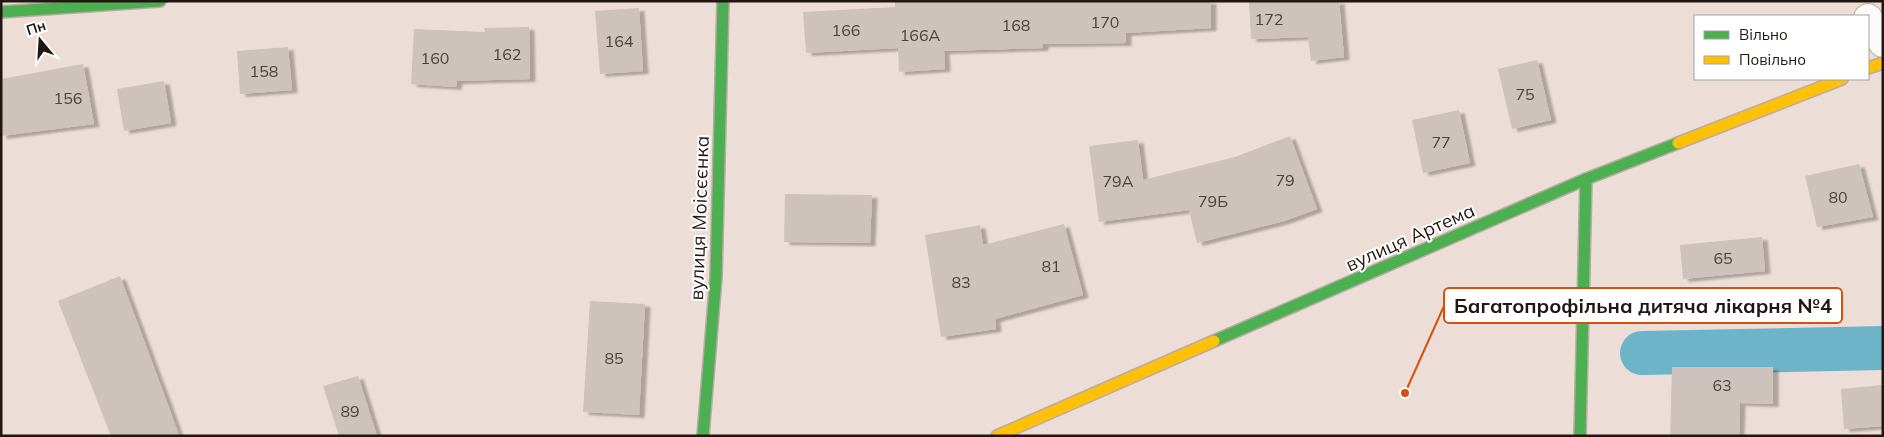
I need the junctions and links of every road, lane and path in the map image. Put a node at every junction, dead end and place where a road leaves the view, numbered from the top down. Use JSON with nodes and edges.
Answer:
{"nodes":[{"id":1,"x":160,"y":1,"type":"edge"},
{"id":2,"x":723,"y":1,"type":"edge"},
{"id":3,"x":1857,"y":1,"type":"edge"},
{"id":4,"x":1,"y":12,"type":"edge"},
{"id":5,"x":1866,"y":15,"type":"edge"},
{"id":6,"x":1869,"y":20,"type":"edge"},
{"id":7,"x":1883,"y":43,"type":"edge"},
{"id":8,"x":1883,"y":62,"type":"edge"},
{"id":9,"x":1869,"y":68,"type":"edge"},
{"id":10,"x":1839,"y":80,"type":"edge"},
{"id":11,"x":1586,"y":179,"type":"junction"},
{"id":12,"x":703,"y":436,"type":"edge"},
{"id":13,"x":997,"y":436,"type":"edge"},
{"id":14,"x":1580,"y":436,"type":"edge"}],
"edges":[{"from":1,"to":4,"type":"street"},
{"from":2,"to":12,"type":"street","name":"вулиця Моісєєнка"},
{"from":3,"to":5,"type":"street"},
{"from":6,"to":7,"type":"street"},
{"from":8,"to":9,"type":"street"},
{"from":10,"to":11,"type":"street","name":"вулиця Артема"},
{"from":11,"to":13,"type":"street","name":"вулиця Артема"},
{"from":11,"to":14,"type":"street"}]}
